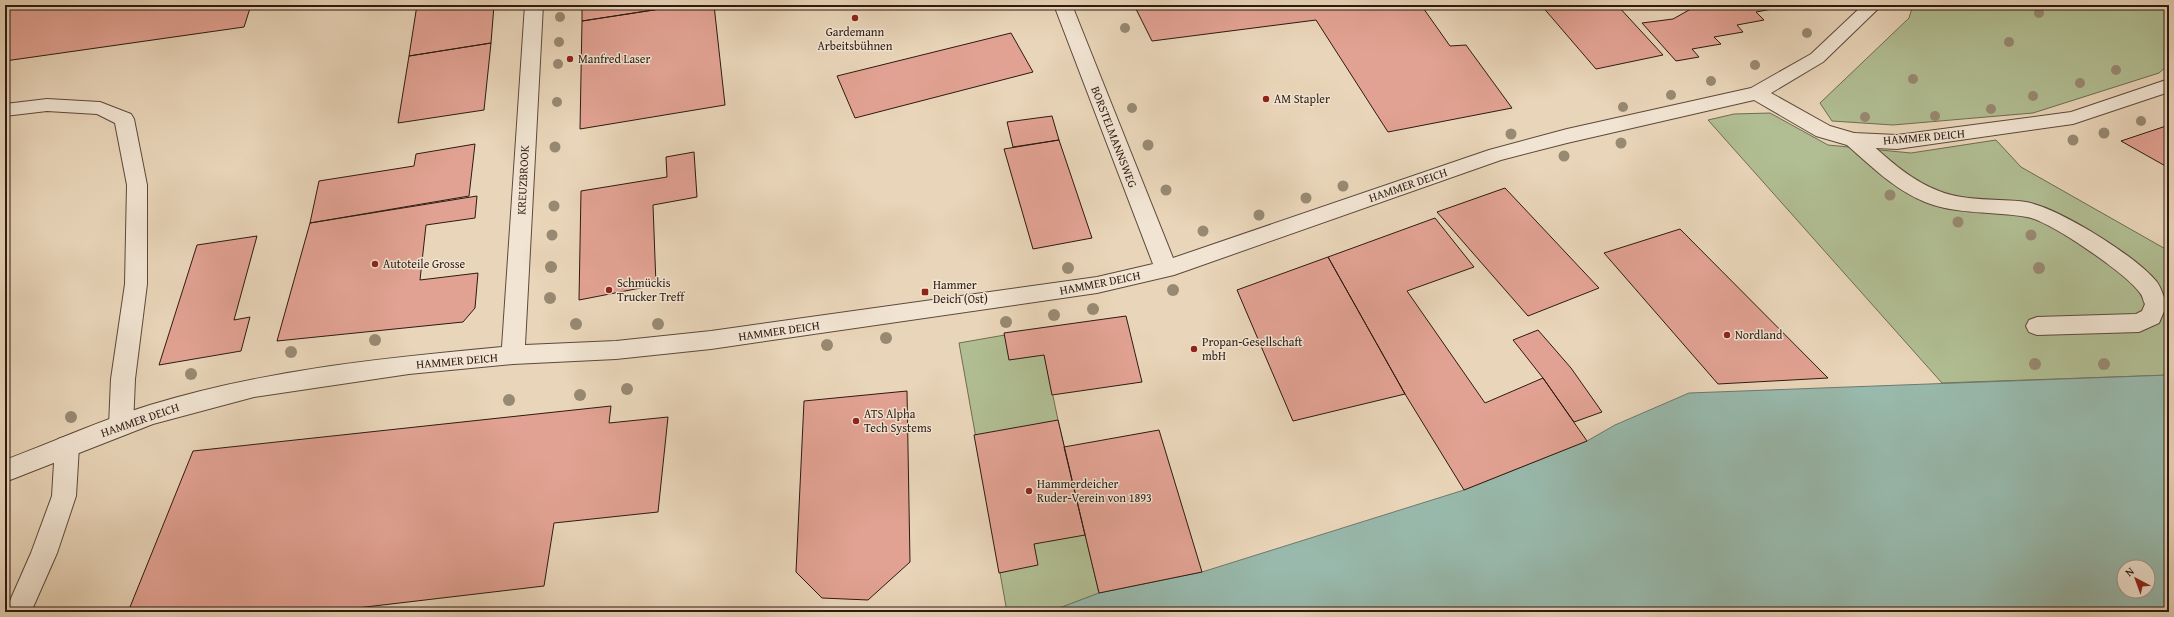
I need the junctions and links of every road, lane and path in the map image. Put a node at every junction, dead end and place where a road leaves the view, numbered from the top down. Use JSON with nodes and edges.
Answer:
{"nodes":[{"id":1,"x":534,"y":5,"type":"edge"},
{"id":2,"x":1063,"y":5,"type":"edge"},
{"id":3,"x":1872,"y":5,"type":"edge"},
{"id":4,"x":2169,"y":86,"type":"edge"},
{"id":5,"x":1757,"y":93,"type":"junction"},
{"id":6,"x":5,"y":110,"type":"edge"},
{"id":7,"x":1854,"y":140,"type":"junction"},
{"id":8,"x":1166,"y":268,"type":"junction"},
{"id":9,"x":2036,"y":326,"type":"dead end"},
{"id":10,"x":513,"y":356,"type":"junction"},
{"id":11,"x":121,"y":426,"type":"junction"},
{"id":12,"x":67,"y":446,"type":"junction"},
{"id":13,"x":5,"y":470,"type":"edge"},
{"id":14,"x":18,"y":612,"type":"edge"}],
"edges":[{"from":1,"to":10,"type":"street","name":"KREUZBROOK"},
{"from":2,"to":8,"type":"street","name":"BORSTELMANNSWEG"},
{"from":3,"to":5,"type":"street"},
{"from":4,"to":7,"type":"street","name":"HAMMER DEICH"},
{"from":5,"to":7,"type":"street","name":"HAMMER DEICH"},
{"from":5,"to":8,"type":"street","name":"HAMMER DEICH"},
{"from":6,"to":11,"type":"street"},
{"from":7,"to":9,"type":"street"},
{"from":8,"to":10,"type":"street","name":"HAMMER DEICH"},
{"from":10,"to":11,"type":"street","name":"HAMMER DEICH"},
{"from":11,"to":12,"type":"street","name":"HAMMER DEICH"},
{"from":12,"to":13,"type":"street","name":"HAMMER DEICH"},
{"from":12,"to":14,"type":"street"}]}
